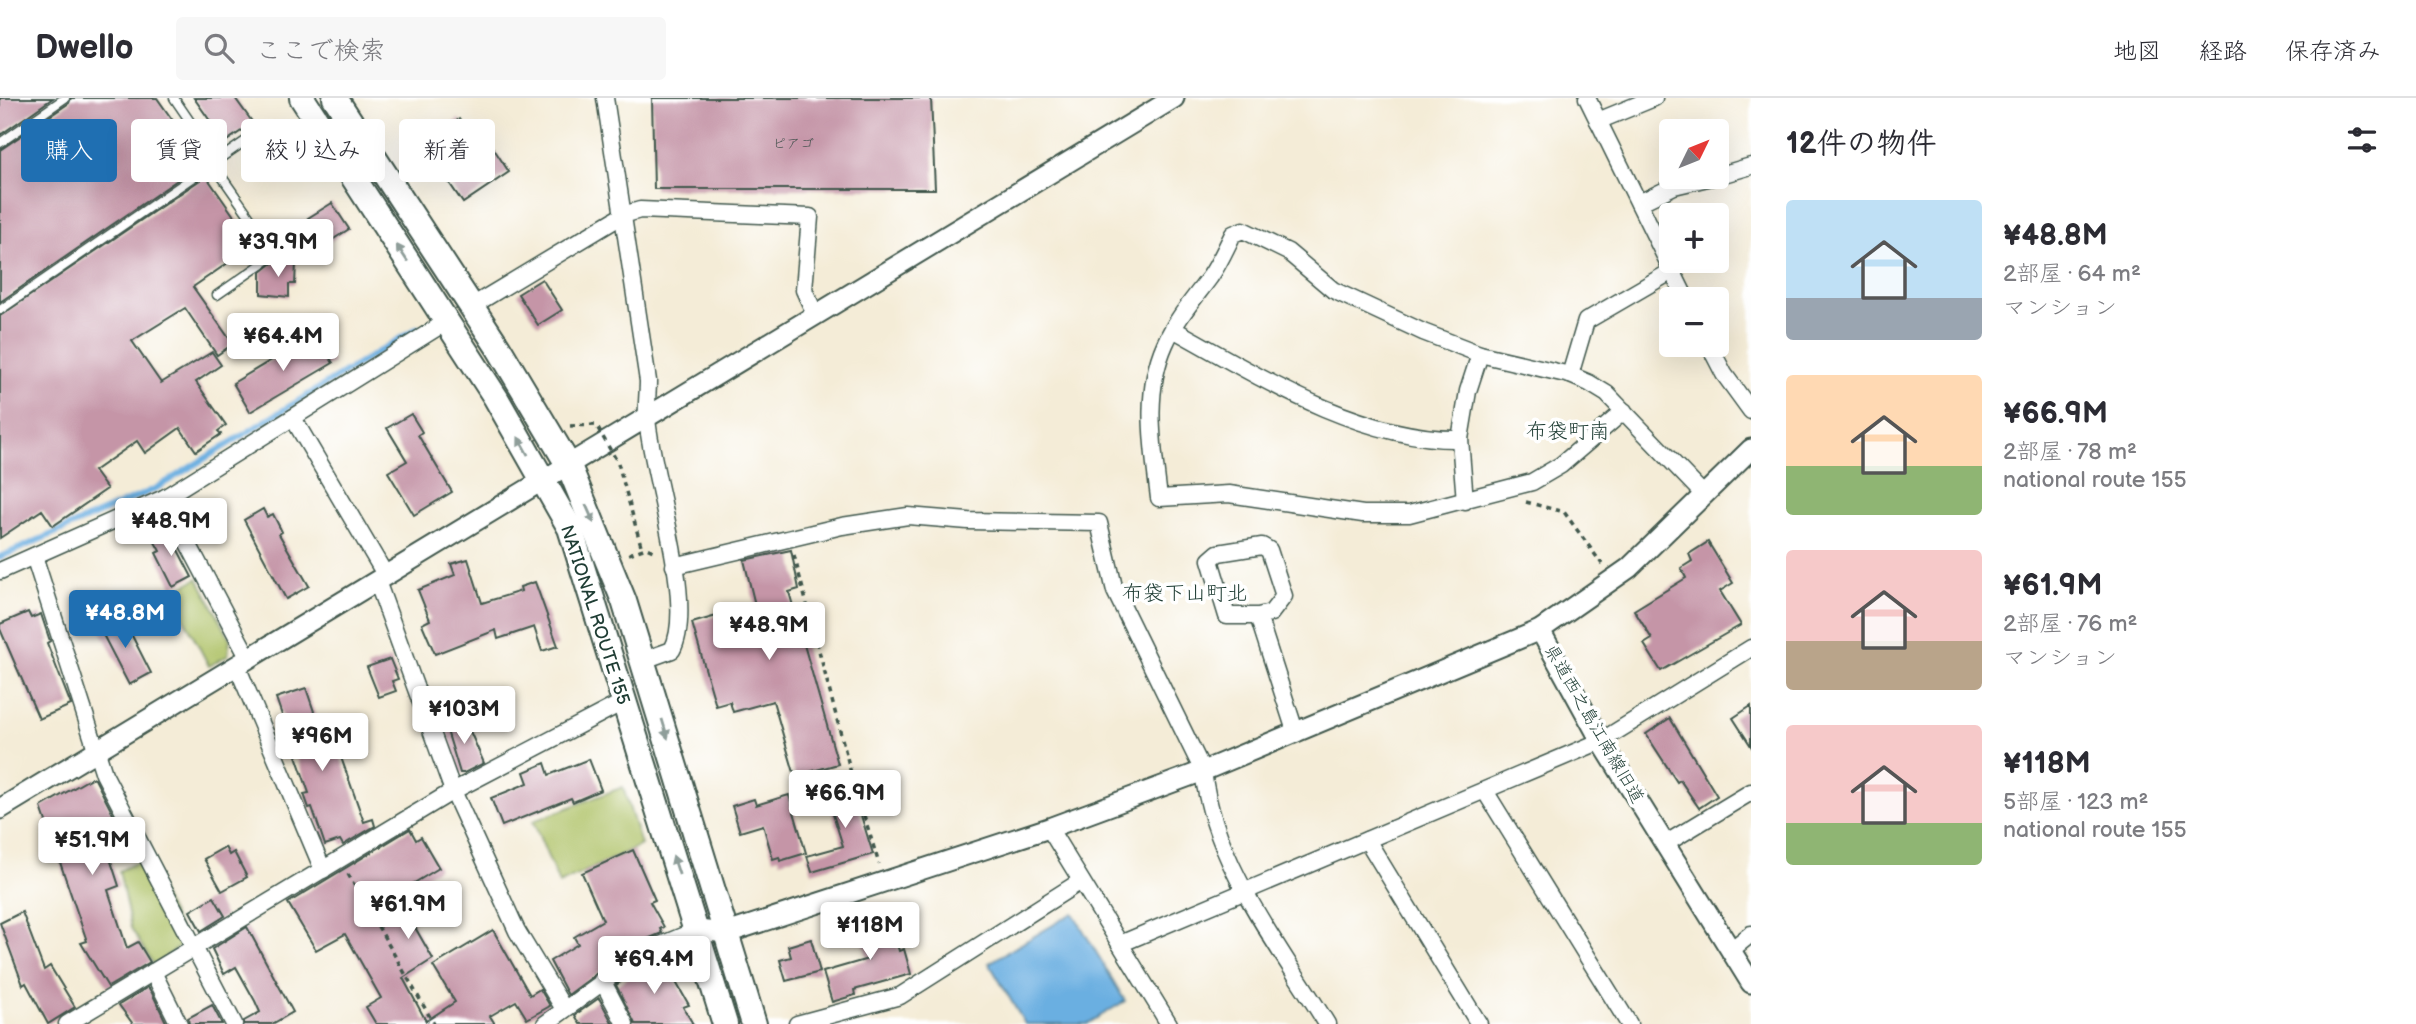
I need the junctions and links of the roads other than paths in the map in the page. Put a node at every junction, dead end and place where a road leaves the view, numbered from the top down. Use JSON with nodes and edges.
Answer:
{"nodes":[{"id":1,"x":65,"y":98,"type":"edge"},
{"id":2,"x":174,"y":98,"type":"edge"},
{"id":3,"x":302,"y":98,"type":"edge"},
{"id":4,"x":335,"y":98,"type":"edge"},
{"id":5,"x":605,"y":98,"type":"edge"},
{"id":6,"x":1174,"y":98,"type":"edge"},
{"id":7,"x":1587,"y":98,"type":"edge"},
{"id":8,"x":1654,"y":98,"type":"edge"},
{"id":9,"x":187,"y":119,"type":"edge"},
{"id":10,"x":1598,"y":121,"type":"junction"},
{"id":11,"x":0,"y":143,"type":"edge"},
{"id":12,"x":1751,"y":166,"type":"edge"},
{"id":13,"x":1729,"y":172,"type":"edge"},
{"id":14,"x":227,"y":180,"type":"edge"},
{"id":15,"x":186,"y":182,"type":"edge"},
{"id":16,"x":1668,"y":189,"type":"edge"},
{"id":17,"x":1639,"y":203,"type":"junction"},
{"id":18,"x":623,"y":215,"type":"junction"},
{"id":19,"x":1659,"y":244,"type":"edge"},
{"id":20,"x":1669,"y":273,"type":"edge"},
{"id":21,"x":217,"y":295,"type":"dead end"},
{"id":22,"x":472,"y":306,"type":"junction"},
{"id":23,"x":0,"y":310,"type":"edge"},
{"id":24,"x":816,"y":316,"type":"junction"},
{"id":25,"x":446,"y":322,"type":"junction"},
{"id":26,"x":1173,"y":329,"type":"junction"},
{"id":27,"x":1480,"y":354,"type":"junction"},
{"id":28,"x":1715,"y":357,"type":"edge"},
{"id":29,"x":1570,"y":375,"type":"junction"},
{"id":30,"x":1624,"y":411,"type":"junction"},
{"id":31,"x":1751,"y":411,"type":"edge"},
{"id":32,"x":293,"y":418,"type":"junction"},
{"id":33,"x":647,"y":419,"type":"junction"},
{"id":34,"x":1460,"y":439,"type":"junction"},
{"id":35,"x":1751,"y":449,"type":"edge"},
{"id":36,"x":569,"y":466,"type":"junction"},
{"id":37,"x":543,"y":481,"type":"junction"},
{"id":38,"x":1704,"y":495,"type":"junction"},
{"id":39,"x":164,"y":498,"type":"junction"},
{"id":40,"x":1465,"y":501,"type":"junction"},
{"id":41,"x":34,"y":556,"type":"junction"},
{"id":42,"x":673,"y":562,"type":"junction"},
{"id":43,"x":0,"y":571,"type":"edge"},
{"id":44,"x":381,"y":579,"type":"junction"},
{"id":45,"x":1258,"y":616,"type":"junction"},
{"id":46,"x":1540,"y":630,"type":"junction"},
{"id":47,"x":1751,"y":648,"type":"edge"},
{"id":48,"x":644,"y":660,"type":"junction"},
{"id":49,"x":243,"y":662,"type":"junction"},
{"id":50,"x":624,"y":702,"type":"junction"},
{"id":51,"x":1296,"y":734,"type":"junction"},
{"id":52,"x":1601,"y":741,"type":"junction"},
{"id":53,"x":95,"y":752,"type":"junction"},
{"id":54,"x":1203,"y":771,"type":"junction"},
{"id":55,"x":1485,"y":790,"type":"junction"},
{"id":56,"x":453,"y":792,"type":"junction"},
{"id":57,"x":1751,"y":792,"type":"edge"},
{"id":58,"x":0,"y":809,"type":"edge"},
{"id":59,"x":1049,"y":828,"type":"junction"},
{"id":60,"x":1367,"y":840,"type":"junction"},
{"id":61,"x":1665,"y":844,"type":"junction"},
{"id":62,"x":323,"y":870,"type":"junction"},
{"id":63,"x":1081,"y":881,"type":"junction"},
{"id":64,"x":1245,"y":892,"type":"junction"},
{"id":65,"x":697,"y":930,"type":"junction"},
{"id":66,"x":727,"y":933,"type":"junction"},
{"id":67,"x":1751,"y":934,"type":"edge"},
{"id":68,"x":1120,"y":944,"type":"junction"},
{"id":69,"x":195,"y":946,"type":"junction"},
{"id":70,"x":1731,"y":950,"type":"junction"},
{"id":71,"x":153,"y":972,"type":"junction"},
{"id":72,"x":601,"y":980,"type":"junction"},
{"id":73,"x":1751,"y":983,"type":"edge"},
{"id":74,"x":564,"y":1009,"type":"junction"},
{"id":75,"x":67,"y":1024,"type":"edge"},
{"id":76,"x":178,"y":1024,"type":"edge"},
{"id":77,"x":234,"y":1024,"type":"edge"},
{"id":78,"x":545,"y":1024,"type":"edge"},
{"id":79,"x":625,"y":1024,"type":"edge"},
{"id":80,"x":725,"y":1024,"type":"edge"},
{"id":81,"x":754,"y":1024,"type":"edge"},
{"id":82,"x":797,"y":1024,"type":"edge"},
{"id":83,"x":1169,"y":1024,"type":"edge"},
{"id":84,"x":1327,"y":1024,"type":"edge"},
{"id":85,"x":1479,"y":1024,"type":"edge"},
{"id":86,"x":1629,"y":1024,"type":"edge"}],
"edges":[{"from":1,"to":11,"type":"lane"},
{"from":2,"to":9,"type":"lane"},
{"from":25,"to":3,"type":"highway","name":"NATIONAL ROUTE 155","one_way":true},
{"from":4,"to":22,"type":"highway","name":"NATIONAL ROUTE 155"},
{"from":5,"to":18,"type":"street"},
{"from":6,"to":24,"type":"street"},
{"from":7,"to":10,"type":"street"},
{"from":8,"to":10,"type":"street"},
{"from":10,"to":17,"type":"street"},
{"from":12,"to":13,"type":"street"},
{"from":14,"to":21,"type":"lane"},
{"from":15,"to":23,"type":"lane"},
{"from":16,"to":17,"type":"street"},
{"from":17,"to":19,"type":"street"},
{"from":18,"to":22,"type":"street"},
{"from":18,"to":24,"type":"street"},
{"from":18,"to":33,"type":"street"},
{"from":20,"to":29,"type":"street"},
{"from":22,"to":36,"type":"highway","name":"NATIONAL ROUTE 155"},
{"from":24,"to":33,"type":"street"},
{"from":25,"to":32,"type":"street"},
{"from":37,"to":25,"type":"highway","name":"NATIONAL ROUTE 155","one_way":true},
{"from":26,"to":27,"type":"street"},
{"from":26,"to":34,"type":"street"},
{"from":26,"to":40,"type":"street"},
{"from":27,"to":29,"type":"street"},
{"from":27,"to":34,"type":"street"},
{"from":28,"to":31,"type":"street"},
{"from":29,"to":30,"type":"street"},
{"from":30,"to":38,"type":"street"},
{"from":30,"to":40,"type":"street"},
{"from":32,"to":39,"type":"street"},
{"from":32,"to":44,"type":"street"},
{"from":33,"to":36,"type":"street"},
{"from":33,"to":42,"type":"street"},
{"from":34,"to":40,"type":"street"},
{"from":35,"to":38,"type":"street","name":"県道西之島江南線旧道"},
{"from":36,"to":37,"type":"street"},
{"from":36,"to":48,"type":"highway","name":"NATIONAL ROUTE 155","one_way":true},
{"from":37,"to":44,"type":"street"},
{"from":37,"to":50,"type":"highway","name":"NATIONAL ROUTE 155"},
{"from":38,"to":46,"type":"street","name":"県道西之島江南線旧道"},
{"from":39,"to":41,"type":"street"},
{"from":39,"to":49,"type":"street"},
{"from":41,"to":43,"type":"street"},
{"from":41,"to":53,"type":"street"},
{"from":42,"to":48,"type":"street"},
{"from":42,"to":54,"type":"street"},
{"from":44,"to":49,"type":"street"},
{"from":44,"to":56,"type":"street"},
{"from":45,"to":45,"type":"street"},
{"from":45,"to":51,"type":"street"},
{"from":46,"to":51,"type":"street"},
{"from":46,"to":52,"type":"street","name":"県道西之島江南線旧道"},
{"from":47,"to":52,"type":"street"},
{"from":48,"to":66,"type":"highway","name":"NATIONAL ROUTE 155","one_way":true},
{"from":49,"to":53,"type":"street"},
{"from":49,"to":62,"type":"street"},
{"from":50,"to":56,"type":"street"},
{"from":65,"to":50,"type":"highway","name":"NATIONAL ROUTE 155","one_way":true},
{"from":51,"to":54,"type":"street"},
{"from":52,"to":55,"type":"street"},
{"from":52,"to":61,"type":"street","name":"県道西之島江南線旧道"},
{"from":53,"to":58,"type":"street"},
{"from":53,"to":69,"type":"street"},
{"from":54,"to":59,"type":"street"},
{"from":54,"to":64,"type":"street"},
{"from":55,"to":60,"type":"street"},
{"from":55,"to":86,"type":"street"},
{"from":56,"to":62,"type":"street"},
{"from":56,"to":74,"type":"street"},
{"from":57,"to":61,"type":"street"},
{"from":59,"to":63,"type":"street"},
{"from":59,"to":66,"type":"street"},
{"from":60,"to":64,"type":"street"},
{"from":60,"to":85,"type":"street"},
{"from":61,"to":70,"type":"street","name":"県道西之島江南線旧道"},
{"from":62,"to":69,"type":"street"},
{"from":63,"to":68,"type":"street"},
{"from":63,"to":82,"type":"street"},
{"from":64,"to":68,"type":"street"},
{"from":64,"to":84,"type":"street"},
{"from":65,"to":66,"type":"street"},
{"from":65,"to":72,"type":"street"},
{"from":65,"to":80,"type":"highway","name":"NATIONAL ROUTE 155"},
{"from":66,"to":81,"type":"highway","name":"NATIONAL ROUTE 155"},
{"from":67,"to":70,"type":"street"},
{"from":68,"to":83,"type":"street"},
{"from":69,"to":71,"type":"street"},
{"from":69,"to":77,"type":"street"},
{"from":70,"to":73,"type":"street","name":"県道西之島江南線旧道"},
{"from":71,"to":75,"type":"street"},
{"from":71,"to":76,"type":"street"},
{"from":72,"to":74,"type":"street"},
{"from":72,"to":79,"type":"street"},
{"from":74,"to":78,"type":"street"}]}
